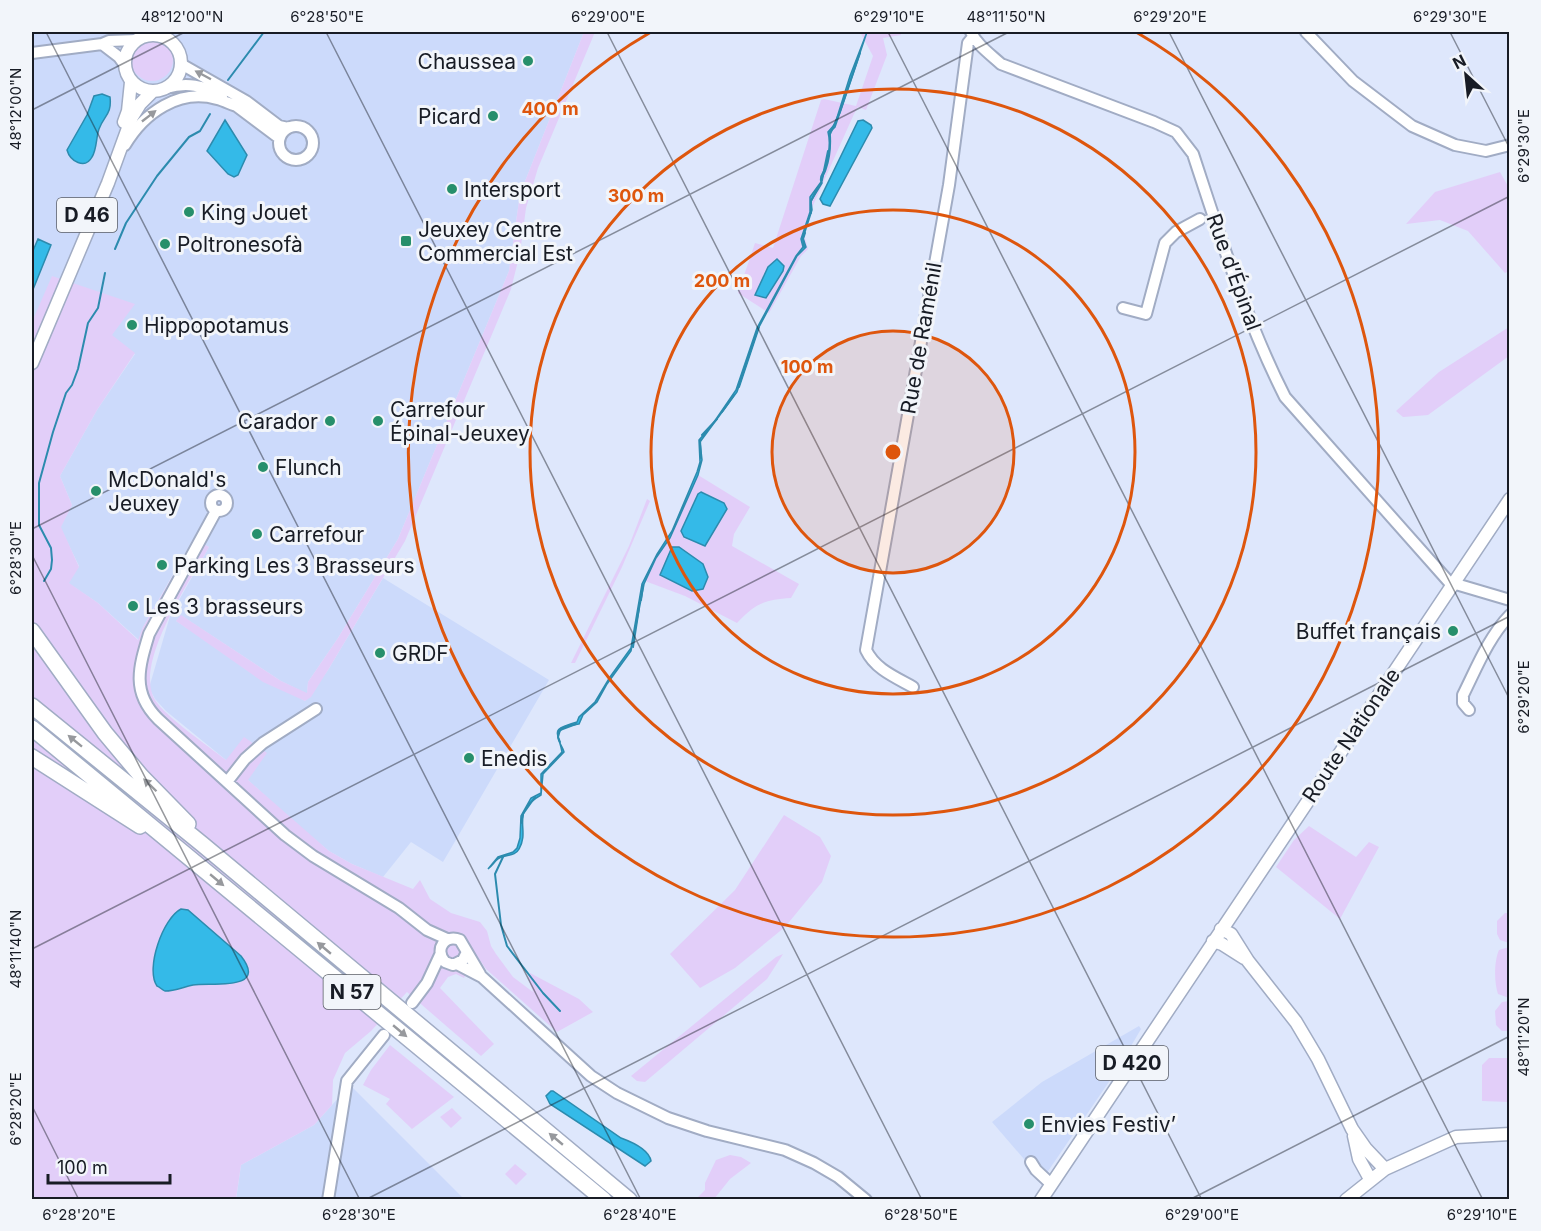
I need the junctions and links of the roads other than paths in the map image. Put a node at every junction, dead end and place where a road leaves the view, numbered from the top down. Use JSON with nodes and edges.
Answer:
{"nodes":[{"id":1,"x":175,"y":32,"type":"edge"},
{"id":2,"x":1306,"y":32,"type":"edge"},
{"id":3,"x":151,"y":33,"type":"edge"},
{"id":4,"x":972,"y":34,"type":"edge"},
{"id":5,"x":136,"y":40,"type":"junction"},
{"id":6,"x":102,"y":44,"type":"junction"},
{"id":7,"x":176,"y":46,"type":"junction"},
{"id":8,"x":32,"y":53,"type":"edge"},
{"id":9,"x":124,"y":64,"type":"junction"},
{"id":10,"x":181,"y":64,"type":"junction"},
{"id":11,"x":131,"y":81,"type":"junction"},
{"id":12,"x":159,"y":89,"type":"junction"},
{"id":13,"x":240,"y":107,"type":"junction"},
{"id":14,"x":288,"y":128,"type":"junction"},
{"id":15,"x":279,"y":138,"type":"junction"},
{"id":16,"x":1509,"y":145,"type":"edge"},
{"id":17,"x":108,"y":183,"type":"junction"},
{"id":18,"x":1209,"y":204,"type":"junction"},
{"id":19,"x":1214,"y":217,"type":"junction"},
{"id":20,"x":1200,"y":219,"type":"junction"},
{"id":21,"x":1124,"y":308,"type":"dead end"},
{"id":22,"x":32,"y":345,"type":"edge"},
{"id":23,"x":32,"y":363,"type":"edge"},
{"id":24,"x":1509,"y":499,"type":"edge"},
{"id":25,"x":216,"y":511,"type":"dead end"},
{"id":26,"x":1453,"y":583,"type":"junction"},
{"id":27,"x":1509,"y":600,"type":"edge"},
{"id":28,"x":1509,"y":615,"type":"edge"},
{"id":29,"x":32,"y":631,"type":"edge"},
{"id":30,"x":913,"y":687,"type":"dead end"},
{"id":31,"x":32,"y":706,"type":"edge"},
{"id":32,"x":316,"y":709,"type":"dead end"},
{"id":33,"x":1469,"y":710,"type":"dead end"},
{"id":34,"x":32,"y":728,"type":"edge"},
{"id":35,"x":32,"y":757,"type":"edge"},
{"id":36,"x":227,"y":782,"type":"junction"},
{"id":37,"x":172,"y":843,"type":"junction"},
{"id":38,"x":202,"y":844,"type":"junction"},
{"id":39,"x":1233,"y":912,"type":"junction"},
{"id":40,"x":1221,"y":929,"type":"junction"},
{"id":41,"x":427,"y":930,"type":"junction"},
{"id":42,"x":447,"y":939,"type":"junction"},
{"id":43,"x":1213,"y":941,"type":"junction"},
{"id":44,"x":439,"y":950,"type":"junction"},
{"id":45,"x":467,"y":952,"type":"junction"},
{"id":46,"x":1248,"y":961,"type":"junction"},
{"id":47,"x":455,"y":964,"type":"junction"},
{"id":48,"x":482,"y":977,"type":"junction"},
{"id":49,"x":428,"y":982,"type":"junction"},
{"id":50,"x":411,"y":1003,"type":"dead end"},
{"id":51,"x":384,"y":1035,"type":"dead end"},
{"id":52,"x":1352,"y":1129,"type":"junction"},
{"id":53,"x":1509,"y":1134,"type":"edge"},
{"id":54,"x":533,"y":1142,"type":"junction"},
{"id":55,"x":1032,"y":1162,"type":"dead end"},
{"id":56,"x":1385,"y":1169,"type":"junction"},
{"id":57,"x":600,"y":1176,"type":"junction"},
{"id":58,"x":1370,"y":1179,"type":"junction"},
{"id":59,"x":1051,"y":1184,"type":"junction"},
{"id":60,"x":328,"y":1200,"type":"edge"},
{"id":61,"x":587,"y":1200,"type":"edge"},
{"id":62,"x":604,"y":1200,"type":"edge"},
{"id":63,"x":629,"y":1200,"type":"edge"},
{"id":64,"x":641,"y":1200,"type":"edge"},
{"id":65,"x":866,"y":1200,"type":"edge"},
{"id":66,"x":1041,"y":1200,"type":"edge"},
{"id":67,"x":1346,"y":1200,"type":"edge"}],
"edges":[{"from":1,"to":7,"type":"main road"},
{"from":2,"to":16,"type":"street"},
{"from":3,"to":5,"type":"main road"},
{"from":3,"to":7,"type":"main road"},
{"from":4,"to":18,"type":"street","name":"Rue d’Épinal"},
{"from":4,"to":30,"type":"street","name":"Rue de Raménil"},
{"from":5,"to":6,"type":"street"},
{"from":5,"to":9,"type":"main road"},
{"from":6,"to":8,"type":"street"},
{"from":6,"to":9,"type":"street"},
{"from":7,"to":10,"type":"main road"},
{"from":9,"to":11,"type":"main road"},
{"from":10,"to":12,"type":"main road"},
{"from":14,"to":10,"type":"street","one_way":true},
{"from":11,"to":12,"type":"main road"},
{"from":11,"to":22,"type":"main road","number":"D 46"},
{"from":12,"to":13,"type":"street"},
{"from":12,"to":17,"type":"main road","number":"D 46"},
{"from":13,"to":15,"type":"street"},
{"from":17,"to":13,"type":"street","one_way":true},
{"from":14,"to":15,"type":"street"},
{"from":14,"to":15,"type":"street"},
{"from":17,"to":23,"type":"main road","number":"D 46"},
{"from":18,"to":19,"type":"street","name":"Rue d’Épinal"},
{"from":18,"to":20,"type":"street"},
{"from":19,"to":20,"type":"street"},
{"from":19,"to":26,"type":"street","name":"Rue d’Épinal"},
{"from":20,"to":21,"type":"street"},
{"from":24,"to":26,"type":"main road","name":"Route Nationale","number":"D 420"},
{"from":25,"to":36,"type":"street"},
{"from":26,"to":27,"type":"street"},
{"from":26,"to":39,"type":"main road","name":"Route Nationale","number":"D 420"},
{"from":28,"to":33,"type":"street"},
{"from":38,"to":29,"type":"highway","one_way":true},
{"from":38,"to":31,"type":"highway","number":"N 57","one_way":true},
{"from":32,"to":36,"type":"street"},
{"from":34,"to":37,"type":"highway","number":"N 57"},
{"from":35,"to":37,"type":"highway"},
{"from":36,"to":41,"type":"street"},
{"from":37,"to":54,"type":"highway","number":"N 57","one_way":true},
{"from":57,"to":38,"type":"highway","number":"N 57","one_way":true},
{"from":39,"to":40,"type":"main road","name":"Route Nationale","number":"D 420"},
{"from":39,"to":46,"type":"main road"},
{"from":40,"to":43,"type":"main road","name":"Route Nationale","number":"D 420"},
{"from":40,"to":46,"type":"main road"},
{"from":41,"to":42,"type":"street"},
{"from":41,"to":44,"type":"street"},
{"from":42,"to":44,"type":"street"},
{"from":42,"to":45,"type":"street"},
{"from":43,"to":46,"type":"main road"},
{"from":43,"to":59,"type":"main road","number":"D 420"},
{"from":44,"to":47,"type":"street"},
{"from":44,"to":49,"type":"street"},
{"from":45,"to":47,"type":"street"},
{"from":45,"to":48,"type":"street"},
{"from":46,"to":52,"type":"main road"},
{"from":47,"to":48,"type":"street"},
{"from":47,"to":49,"type":"street"},
{"from":48,"to":65,"type":"street"},
{"from":49,"to":50,"type":"street"},
{"from":51,"to":60,"type":"street"},
{"from":52,"to":56,"type":"main road"},
{"from":52,"to":58,"type":"main road"},
{"from":53,"to":56,"type":"main road"},
{"from":54,"to":61,"type":"highway"},
{"from":54,"to":62,"type":"highway","number":"N 57"},
{"from":55,"to":59,"type":"street"},
{"from":56,"to":58,"type":"main road"},
{"from":57,"to":63,"type":"highway","number":"N 57"},
{"from":57,"to":64,"type":"highway"},
{"from":58,"to":67,"type":"main road"},
{"from":59,"to":66,"type":"main road","number":"D 420"}]}
